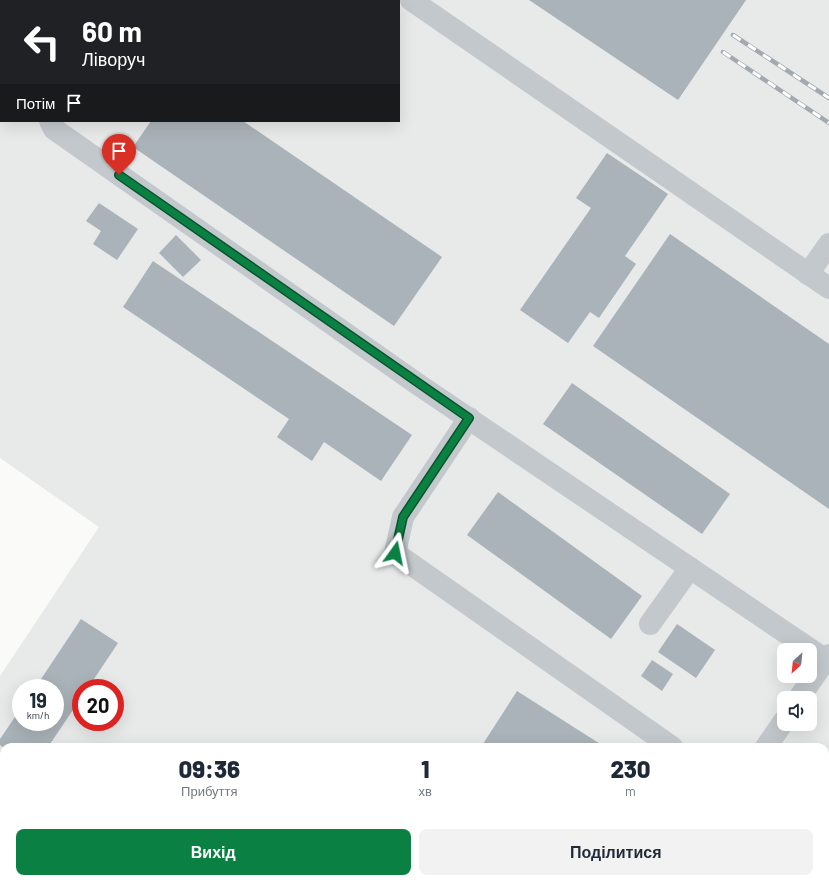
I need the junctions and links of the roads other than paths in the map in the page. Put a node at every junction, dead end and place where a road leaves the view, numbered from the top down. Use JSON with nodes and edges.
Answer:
{"nodes":[{"id":1,"x":411,"y":0,"type":"edge"},
{"id":2,"x":50,"y":122,"type":"edge"},
{"id":3,"x":829,"y":244,"type":"edge"},
{"id":4,"x":808,"y":274,"type":"junction"},
{"id":5,"x":829,"y":288,"type":"edge"},
{"id":6,"x":469,"y":418,"type":"junction"},
{"id":7,"x":690,"y":568,"type":"junction"},
{"id":8,"x":650,"y":624,"type":"dead end"},
{"id":9,"x":828,"y":659,"type":"edge"},
{"id":10,"x":804,"y":691,"type":"edge"},
{"id":11,"x":777,"y":730,"type":"edge"},
{"id":12,"x":666,"y":743,"type":"edge"},
{"id":13,"x":769,"y":743,"type":"edge"}],
"edges":[{"from":1,"to":4,"type":"lane"},
{"from":2,"to":6,"type":"lane"},
{"from":3,"to":4,"type":"lane"},
{"from":4,"to":5,"type":"lane"},
{"from":6,"to":7,"type":"lane"},
{"from":6,"to":12,"type":"lane"},
{"from":7,"to":8,"type":"lane"},
{"from":7,"to":9,"type":"lane"},
{"from":9,"to":10,"type":"lane"},
{"from":11,"to":13,"type":"lane"}]}
